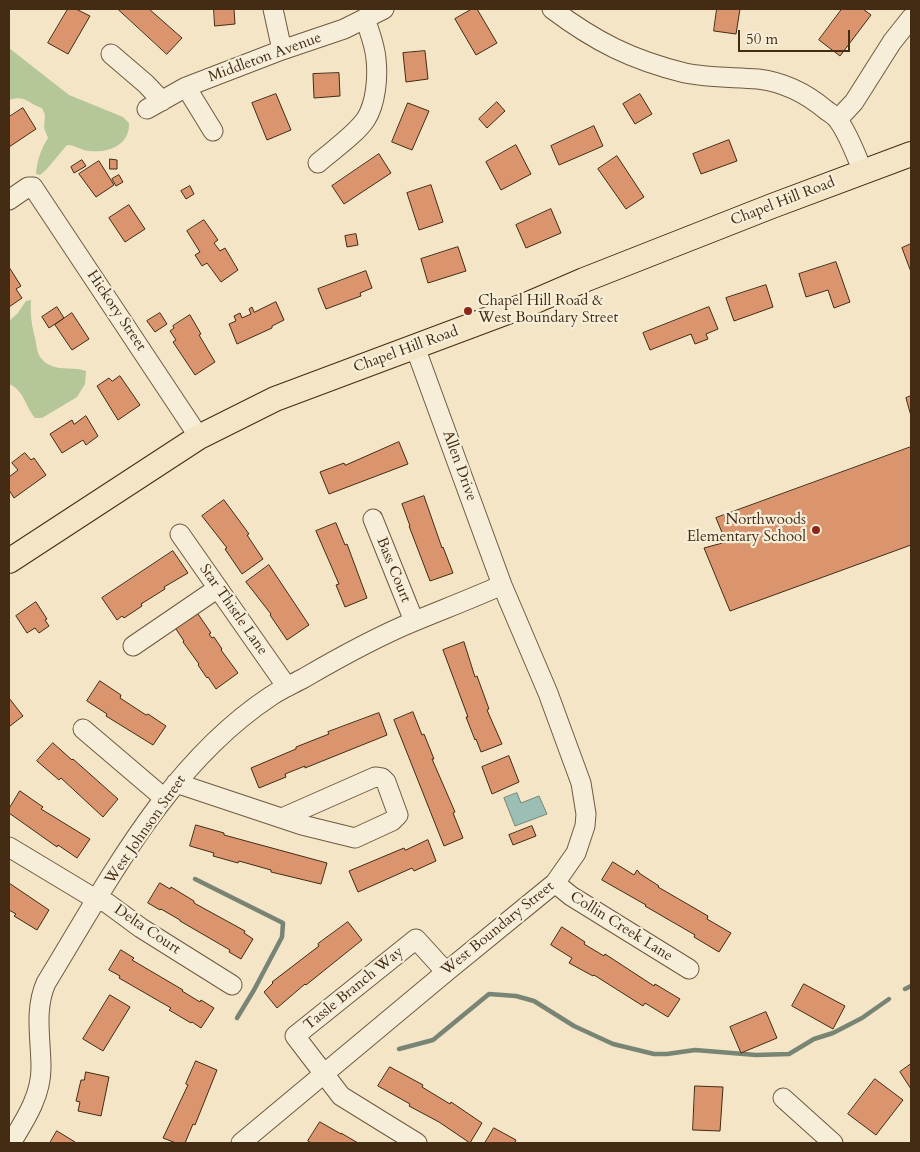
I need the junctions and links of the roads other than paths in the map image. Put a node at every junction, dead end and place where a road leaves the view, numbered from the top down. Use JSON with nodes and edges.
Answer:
{"nodes":[{"id":1,"x":273,"y":9,"type":"edge"},
{"id":2,"x":384,"y":9,"type":"edge"},
{"id":3,"x":552,"y":9,"type":"edge"},
{"id":4,"x":365,"y":18,"type":"junction"},
{"id":5,"x":911,"y":18,"type":"edge"},
{"id":6,"x":282,"y":50,"type":"junction"},
{"id":7,"x":110,"y":54,"type":"dead end"},
{"id":8,"x":186,"y":87,"type":"junction"},
{"id":9,"x":838,"y":120,"type":"junction"},
{"id":10,"x":213,"y":132,"type":"dead end"},
{"id":11,"x":911,"y":154,"type":"edge"},
{"id":12,"x":318,"y":163,"type":"dead end"},
{"id":13,"x":863,"y":172,"type":"junction"},
{"id":14,"x":9,"y":200,"type":"edge"},
{"id":15,"x":416,"y":347,"type":"junction"},
{"id":16,"x":200,"y":437,"type":"junction"},
{"id":17,"x":373,"y":519,"type":"dead end"},
{"id":18,"x":180,"y":534,"type":"dead end"},
{"id":19,"x":9,"y":561,"type":"edge"},
{"id":20,"x":502,"y":585,"type":"junction"},
{"id":21,"x":218,"y":588,"type":"junction"},
{"id":22,"x":414,"y":621,"type":"junction"},
{"id":23,"x":133,"y":646,"type":"dead end"},
{"id":24,"x":287,"y":687,"type":"junction"},
{"id":25,"x":83,"y":729,"type":"dead end"},
{"id":26,"x":176,"y":784,"type":"junction"},
{"id":27,"x":164,"y":798,"type":"junction"},
{"id":28,"x":282,"y":818,"type":"junction"},
{"id":29,"x":9,"y":847,"type":"edge"},
{"id":30,"x":555,"y":882,"type":"junction"},
{"id":31,"x":97,"y":900,"type":"junction"},
{"id":32,"x":689,"y":969,"type":"dead end"},
{"id":33,"x":446,"y":972,"type":"junction"},
{"id":34,"x":232,"y":985,"type":"dead end"},
{"id":35,"x":323,"y":1075,"type":"junction"},
{"id":36,"x":783,"y":1098,"type":"dead end"},
{"id":37,"x":11,"y":1143,"type":"edge"},
{"id":38,"x":241,"y":1143,"type":"edge"},
{"id":39,"x":417,"y":1143,"type":"edge"},
{"id":40,"x":833,"y":1143,"type":"edge"}],
"edges":[{"from":1,"to":6,"type":"street"},
{"from":2,"to":4,"type":"street","name":"Middleton Avenue"},
{"from":3,"to":9,"type":"street"},
{"from":4,"to":6,"type":"street","name":"Middleton Avenue"},
{"from":4,"to":12,"type":"street"},
{"from":5,"to":9,"type":"street"},
{"from":6,"to":8,"type":"street","name":"Middleton Avenue"},
{"from":7,"to":8,"type":"street","name":"Middleton Avenue"},
{"from":8,"to":10,"type":"street"},
{"from":9,"to":13,"type":"street"},
{"from":11,"to":13,"type":"main road","name":"Chapel Hill Road"},
{"from":13,"to":15,"type":"main road","name":"Chapel Hill Road"},
{"from":14,"to":16,"type":"street","name":"Hickory Street"},
{"from":15,"to":16,"type":"main road","name":"Chapel Hill Road"},
{"from":15,"to":20,"type":"street","name":"Allen Drive"},
{"from":16,"to":19,"type":"main road","name":"Chapel Hill Road"},
{"from":17,"to":22,"type":"street","name":"Bass Court"},
{"from":18,"to":21,"type":"street","name":"Star Thistle Lane"},
{"from":20,"to":22,"type":"street","name":"West Johnson Street"},
{"from":20,"to":30,"type":"street","name":"West Boundary Street"},
{"from":21,"to":23,"type":"street"},
{"from":21,"to":24,"type":"street","name":"Star Thistle Lane"},
{"from":22,"to":24,"type":"street","name":"West Johnson Street"},
{"from":24,"to":26,"type":"street","name":"West Johnson Street"},
{"from":25,"to":27,"type":"street"},
{"from":26,"to":27,"type":"street","name":"West Johnson Street"},
{"from":26,"to":28,"type":"street"},
{"from":27,"to":31,"type":"street","name":"West Johnson Street"},
{"from":28,"to":28,"type":"street"},
{"from":29,"to":31,"type":"street","name":"Delta Court"},
{"from":30,"to":32,"type":"street","name":"Collin Creek Lane"},
{"from":30,"to":33,"type":"street","name":"West Boundary Street"},
{"from":31,"to":34,"type":"street","name":"Delta Court"},
{"from":31,"to":37,"type":"street","name":"West Johnson Street"},
{"from":33,"to":35,"type":"street","name":"West Boundary Street"},
{"from":33,"to":35,"type":"street","name":"Tassle Branch Way"},
{"from":35,"to":38,"type":"street","name":"West Boundary Street"},
{"from":35,"to":39,"type":"street"},
{"from":36,"to":40,"type":"street"}]}
